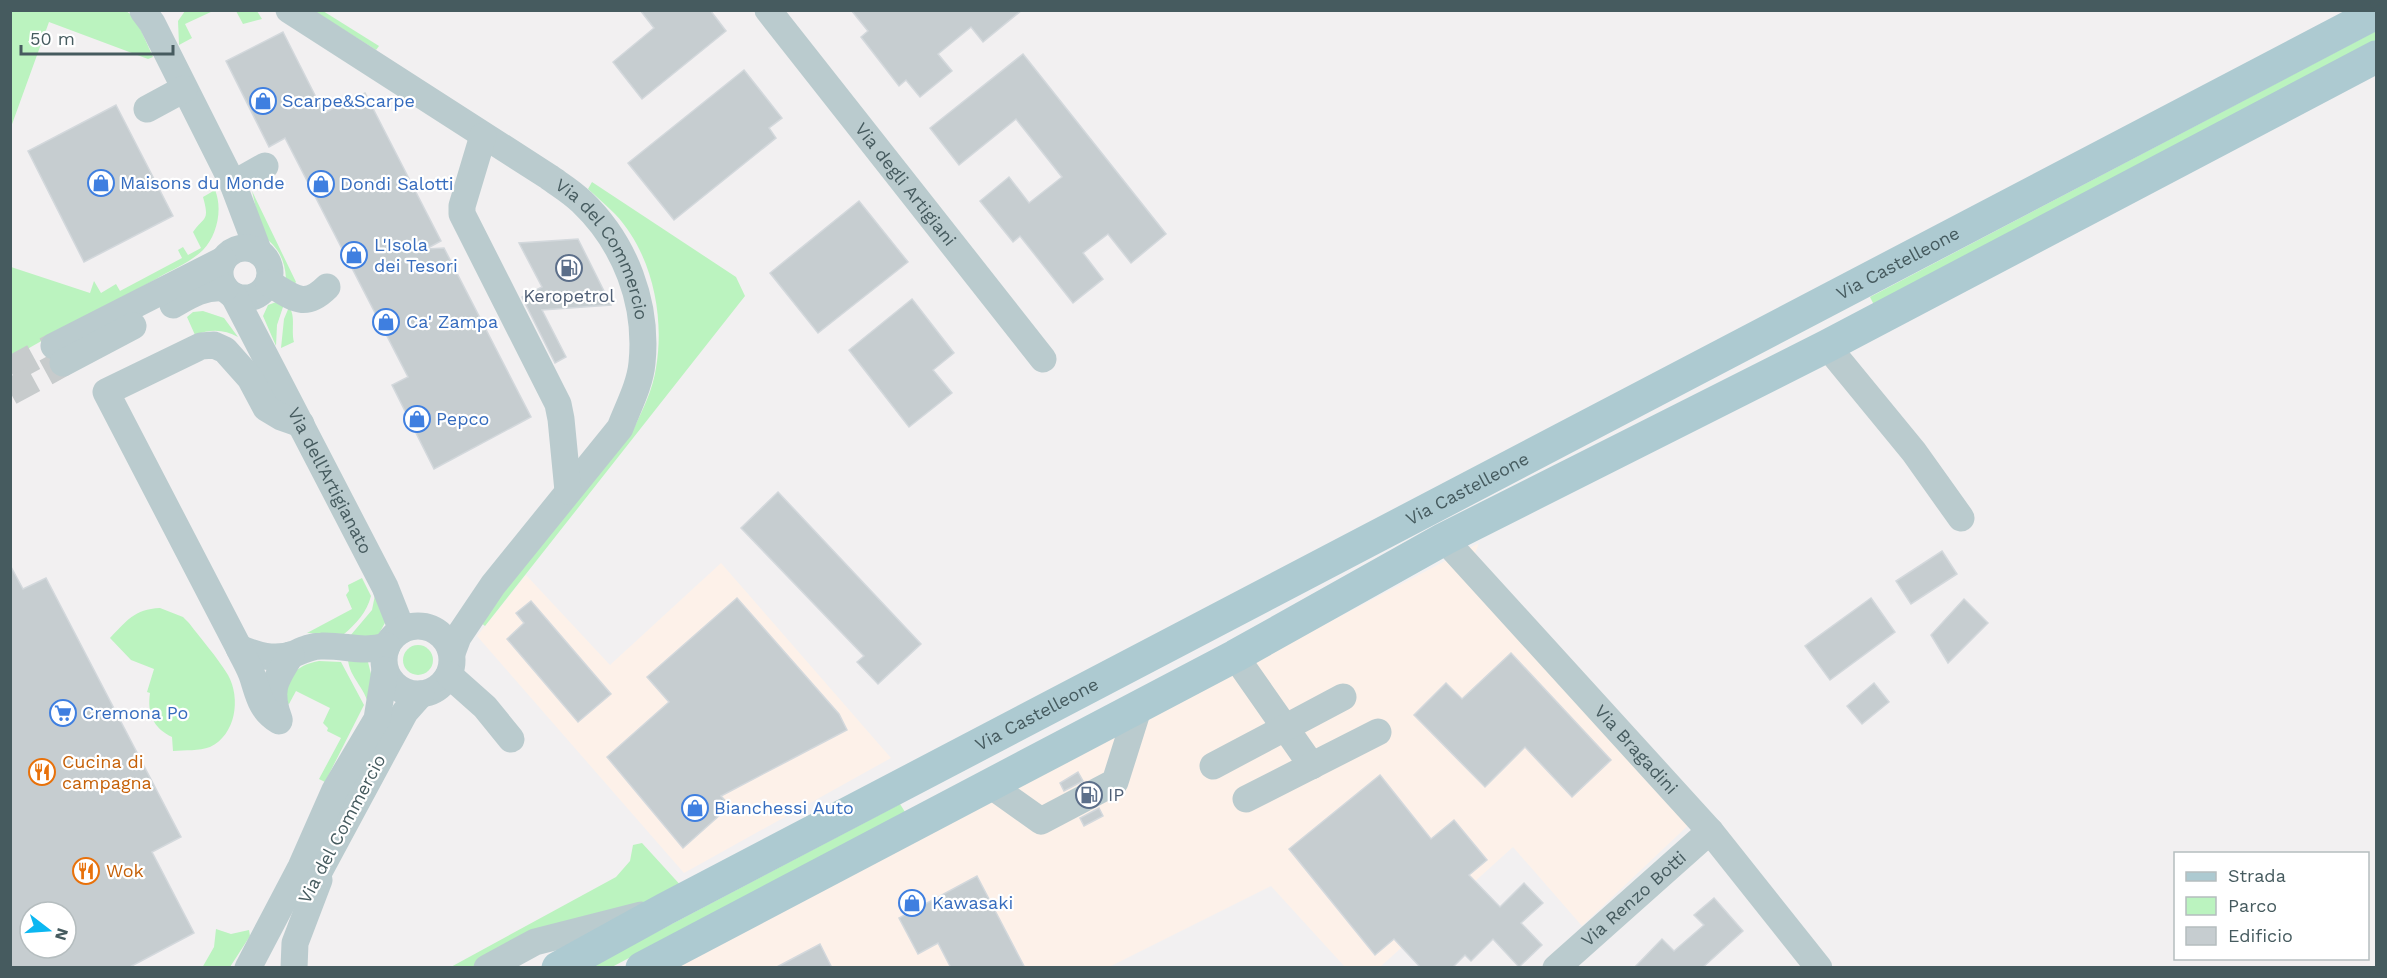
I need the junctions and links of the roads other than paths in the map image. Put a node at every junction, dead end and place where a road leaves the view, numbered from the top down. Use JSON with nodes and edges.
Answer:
{"nodes":[{"id":1,"x":768,"y":10,"type":"edge"},
{"id":2,"x":153,"y":11,"type":"edge"},
{"id":3,"x":291,"y":12,"type":"edge"},
{"id":4,"x":2376,"y":13,"type":"edge"},
{"id":5,"x":2376,"y":57,"type":"edge"},
{"id":6,"x":184,"y":89,"type":"junction"},
{"id":7,"x":147,"y":109,"type":"dead end"},
{"id":8,"x":483,"y":136,"type":"junction"},
{"id":9,"x":265,"y":166,"type":"dead end"},
{"id":10,"x":233,"y":184,"type":"junction"},
{"id":11,"x":239,"y":253,"type":"junction"},
{"id":12,"x":327,"y":287,"type":"dead end"},
{"id":13,"x":244,"y":291,"type":"junction"},
{"id":14,"x":1827,"y":346,"type":"junction"},
{"id":15,"x":1043,"y":359,"type":"dead end"},
{"id":16,"x":301,"y":424,"type":"junction"},
{"id":17,"x":568,"y":491,"type":"junction"},
{"id":18,"x":1961,"y":518,"type":"dead end"},
{"id":19,"x":1444,"y":539,"type":"junction"},
{"id":20,"x":493,"y":585,"type":"junction"},
{"id":21,"x":404,"y":640,"type":"junction"},
{"id":22,"x":239,"y":648,"type":"junction"},
{"id":23,"x":291,"y":655,"type":"junction"},
{"id":24,"x":1235,"y":656,"type":"junction"},
{"id":25,"x":441,"y":677,"type":"junction"},
{"id":26,"x":1343,"y":697,"type":"dead end"},
{"id":27,"x":1139,"y":706,"type":"junction"},
{"id":28,"x":1286,"y":728,"type":"junction"},
{"id":29,"x":1378,"y":732,"type":"dead end"},
{"id":30,"x":511,"y":739,"type":"dead end"},
{"id":31,"x":1213,"y":766,"type":"dead end"},
{"id":32,"x":1312,"y":766,"type":"junction"},
{"id":33,"x":989,"y":784,"type":"junction"},
{"id":34,"x":1246,"y":799,"type":"dead end"},
{"id":35,"x":1710,"y":831,"type":"junction"},
{"id":36,"x":329,"y":853,"type":"junction"},
{"id":37,"x":665,"y":909,"type":"junction"},
{"id":38,"x":248,"y":968,"type":"edge"},
{"id":39,"x":270,"y":968,"type":"edge"},
{"id":40,"x":294,"y":968,"type":"edge"},
{"id":41,"x":487,"y":968,"type":"edge"},
{"id":42,"x":558,"y":968,"type":"edge"},
{"id":43,"x":642,"y":968,"type":"edge"},
{"id":44,"x":1556,"y":968,"type":"edge"},
{"id":45,"x":1819,"y":968,"type":"edge"}],
"edges":[{"from":1,"to":15,"type":"street","name":"Via degli Artigiani"},
{"from":2,"to":6,"type":"street"},
{"from":3,"to":8,"type":"street","name":"Via del Commercio"},
{"from":4,"to":37,"type":"main road","name":"Via Castelleone"},
{"from":5,"to":14,"type":"main road","name":"Via Castelleone"},
{"from":6,"to":7,"type":"street"},
{"from":6,"to":10,"type":"street"},
{"from":8,"to":17,"type":"street"},
{"from":8,"to":17,"type":"street","name":"Via del Commercio"},
{"from":9,"to":10,"type":"street"},
{"from":10,"to":11,"type":"street"},
{"from":11,"to":13,"type":"street"},
{"from":11,"to":13,"type":"street"},
{"from":11,"to":13,"type":"street"},
{"from":12,"to":13,"type":"street"},
{"from":13,"to":16,"type":"street","name":"Via dell'Artigianato"},
{"from":14,"to":18,"type":"street"},
{"from":14,"to":19,"type":"main road","name":"Via Castelleone"},
{"from":16,"to":21,"type":"street","name":"Via dell'Artigianato"},
{"from":16,"to":22,"type":"street"},
{"from":17,"to":20,"type":"street","name":"Via del Commercio"},
{"from":19,"to":24,"type":"main road","name":"Via Castelleone"},
{"from":19,"to":35,"type":"street","name":"Via Bragadini"},
{"from":20,"to":21,"type":"street","name":"Via del Commercio"},
{"from":20,"to":25,"type":"street","name":"Via del Commercio"},
{"from":21,"to":23,"type":"street"},
{"from":21,"to":25,"type":"street"},
{"from":21,"to":25,"type":"street"},
{"from":21,"to":38,"type":"street"},
{"from":22,"to":23,"type":"street"},
{"from":22,"to":23,"type":"street"},
{"from":24,"to":27,"type":"main road","name":"Via Castelleone"},
{"from":24,"to":28,"type":"street"},
{"from":25,"to":30,"type":"street"},
{"from":25,"to":36,"type":"street","name":"Via del Commercio"},
{"from":26,"to":28,"type":"street"},
{"from":27,"to":33,"type":"main road","name":"Via Castelleone"},
{"from":27,"to":33,"type":"street"},
{"from":28,"to":31,"type":"street"},
{"from":28,"to":32,"type":"street"},
{"from":29,"to":32,"type":"street"},
{"from":32,"to":34,"type":"street"},
{"from":33,"to":43,"type":"main road","name":"Via Castelleone"},
{"from":35,"to":44,"type":"street","name":"Via Renzo Botti"},
{"from":35,"to":45,"type":"street","name":"Via Bragadini"},
{"from":36,"to":39,"type":"street","name":"Via del Commercio"},
{"from":36,"to":40,"type":"street"},
{"from":37,"to":41,"type":"street"},
{"from":37,"to":42,"type":"main road","name":"Via Castelleone"}]}
